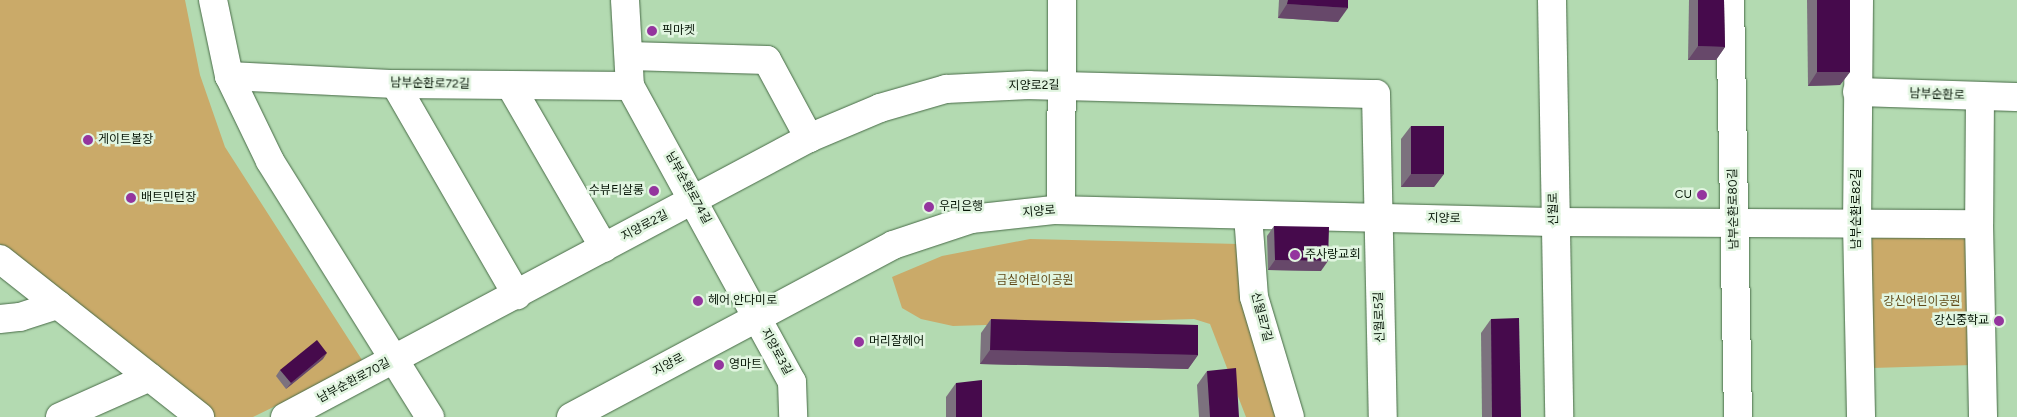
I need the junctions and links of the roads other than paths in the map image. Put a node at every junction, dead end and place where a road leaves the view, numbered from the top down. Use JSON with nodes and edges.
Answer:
{"nodes":[{"id":1,"x":213,"y":0,"type":"edge"},
{"id":2,"x":625,"y":0,"type":"edge"},
{"id":3,"x":1062,"y":0,"type":"edge"},
{"id":4,"x":1552,"y":0,"type":"edge"},
{"id":5,"x":1730,"y":0,"type":"edge"},
{"id":6,"x":1859,"y":0,"type":"edge"},
{"id":7,"x":628,"y":56,"type":"junction"},
{"id":8,"x":229,"y":76,"type":"junction"},
{"id":9,"x":395,"y":84,"type":"junction"},
{"id":10,"x":510,"y":85,"type":"junction"},
{"id":11,"x":1060,"y":85,"type":"junction"},
{"id":12,"x":630,"y":86,"type":"junction"},
{"id":13,"x":1857,"y":92,"type":"junction"},
{"id":14,"x":1980,"y":96,"type":"junction"},
{"id":15,"x":2017,"y":97,"type":"edge"},
{"id":16,"x":809,"y":138,"type":"junction"},
{"id":17,"x":695,"y":199,"type":"junction"},
{"id":18,"x":1061,"y":210,"type":"junction"},
{"id":19,"x":1248,"y":215,"type":"junction"},
{"id":20,"x":1378,"y":218,"type":"junction"},
{"id":21,"x":1554,"y":222,"type":"junction"},
{"id":22,"x":1734,"y":223,"type":"junction"},
{"id":23,"x":1857,"y":224,"type":"junction"},
{"id":24,"x":1978,"y":224,"type":"junction"},
{"id":25,"x":604,"y":248,"type":"junction"},
{"id":26,"x":0,"y":259,"type":"edge"},
{"id":27,"x":517,"y":295,"type":"junction"},
{"id":28,"x":58,"y":305,"type":"junction"},
{"id":29,"x":757,"y":317,"type":"junction"},
{"id":30,"x":0,"y":319,"type":"edge"},
{"id":31,"x":396,"y":359,"type":"junction"},
{"id":32,"x":150,"y":377,"type":"junction"},
{"id":33,"x":60,"y":417,"type":"edge"},
{"id":34,"x":200,"y":417,"type":"edge"},
{"id":35,"x":285,"y":417,"type":"edge"},
{"id":36,"x":430,"y":417,"type":"edge"},
{"id":37,"x":571,"y":417,"type":"edge"},
{"id":38,"x":793,"y":417,"type":"edge"},
{"id":39,"x":1290,"y":417,"type":"edge"},
{"id":40,"x":1383,"y":417,"type":"edge"},
{"id":41,"x":1559,"y":417,"type":"edge"},
{"id":42,"x":1738,"y":417,"type":"edge"},
{"id":43,"x":1861,"y":417,"type":"edge"},
{"id":44,"x":1983,"y":417,"type":"edge"}],
"edges":[{"from":1,"to":8,"type":"street"},
{"from":2,"to":7,"type":"street","name":"남부순환로74길"},
{"from":3,"to":11,"type":"street"},
{"from":4,"to":21,"type":"street","name":"신월로"},
{"from":5,"to":22,"type":"street","name":"남부순환로80길"},
{"from":6,"to":13,"type":"street","name":"남부순환로82길"},
{"from":7,"to":12,"type":"street","name":"남부순환로74길"},
{"from":7,"to":16,"type":"street"},
{"from":8,"to":9,"type":"street","name":"남부순환로72길"},
{"from":8,"to":31,"type":"street"},
{"from":9,"to":10,"type":"street","name":"남부순환로72길"},
{"from":9,"to":27,"type":"street"},
{"from":10,"to":12,"type":"street","name":"남부순환로72길"},
{"from":10,"to":25,"type":"street"},
{"from":11,"to":16,"type":"street","name":"지양로2길"},
{"from":11,"to":18,"type":"street"},
{"from":11,"to":20,"type":"street","name":"지양로2길"},
{"from":12,"to":17,"type":"street","name":"남부순환로74길"},
{"from":13,"to":14,"type":"street","name":"남부순환로"},
{"from":13,"to":23,"type":"street","name":"남부순환로82길"},
{"from":14,"to":15,"type":"street","name":"남부순환로"},
{"from":14,"to":24,"type":"street"},
{"from":16,"to":17,"type":"street","name":"지양로2길"},
{"from":17,"to":25,"type":"street","name":"지양로2길"},
{"from":17,"to":29,"type":"street","name":"남부순환로74길"},
{"from":18,"to":19,"type":"street","name":"지양로"},
{"from":18,"to":29,"type":"street","name":"지양로"},
{"from":19,"to":20,"type":"street","name":"지양로"},
{"from":19,"to":39,"type":"street","name":"신월로7길"},
{"from":20,"to":21,"type":"street","name":"지양로"},
{"from":20,"to":40,"type":"street","name":"신월로5길"},
{"from":21,"to":22,"type":"street","name":"지양로"},
{"from":21,"to":41,"type":"street","name":"신월로"},
{"from":22,"to":23,"type":"street","name":"지양로"},
{"from":22,"to":42,"type":"street","name":"남부순환로80길"},
{"from":23,"to":24,"type":"street","name":"지양로"},
{"from":23,"to":43,"type":"street","name":"남부순환로82길"},
{"from":24,"to":44,"type":"street"},
{"from":25,"to":27,"type":"street","name":"지양로2길"},
{"from":26,"to":28,"type":"street"},
{"from":27,"to":31,"type":"street","name":"지양로2길"},
{"from":28,"to":30,"type":"street"},
{"from":28,"to":32,"type":"street"},
{"from":29,"to":37,"type":"street","name":"지양로"},
{"from":29,"to":38,"type":"street","name":"지양로3길"},
{"from":31,"to":35,"type":"street","name":"남부순환로70길"},
{"from":31,"to":36,"type":"street"},
{"from":32,"to":33,"type":"street"},
{"from":32,"to":34,"type":"street"}]}
